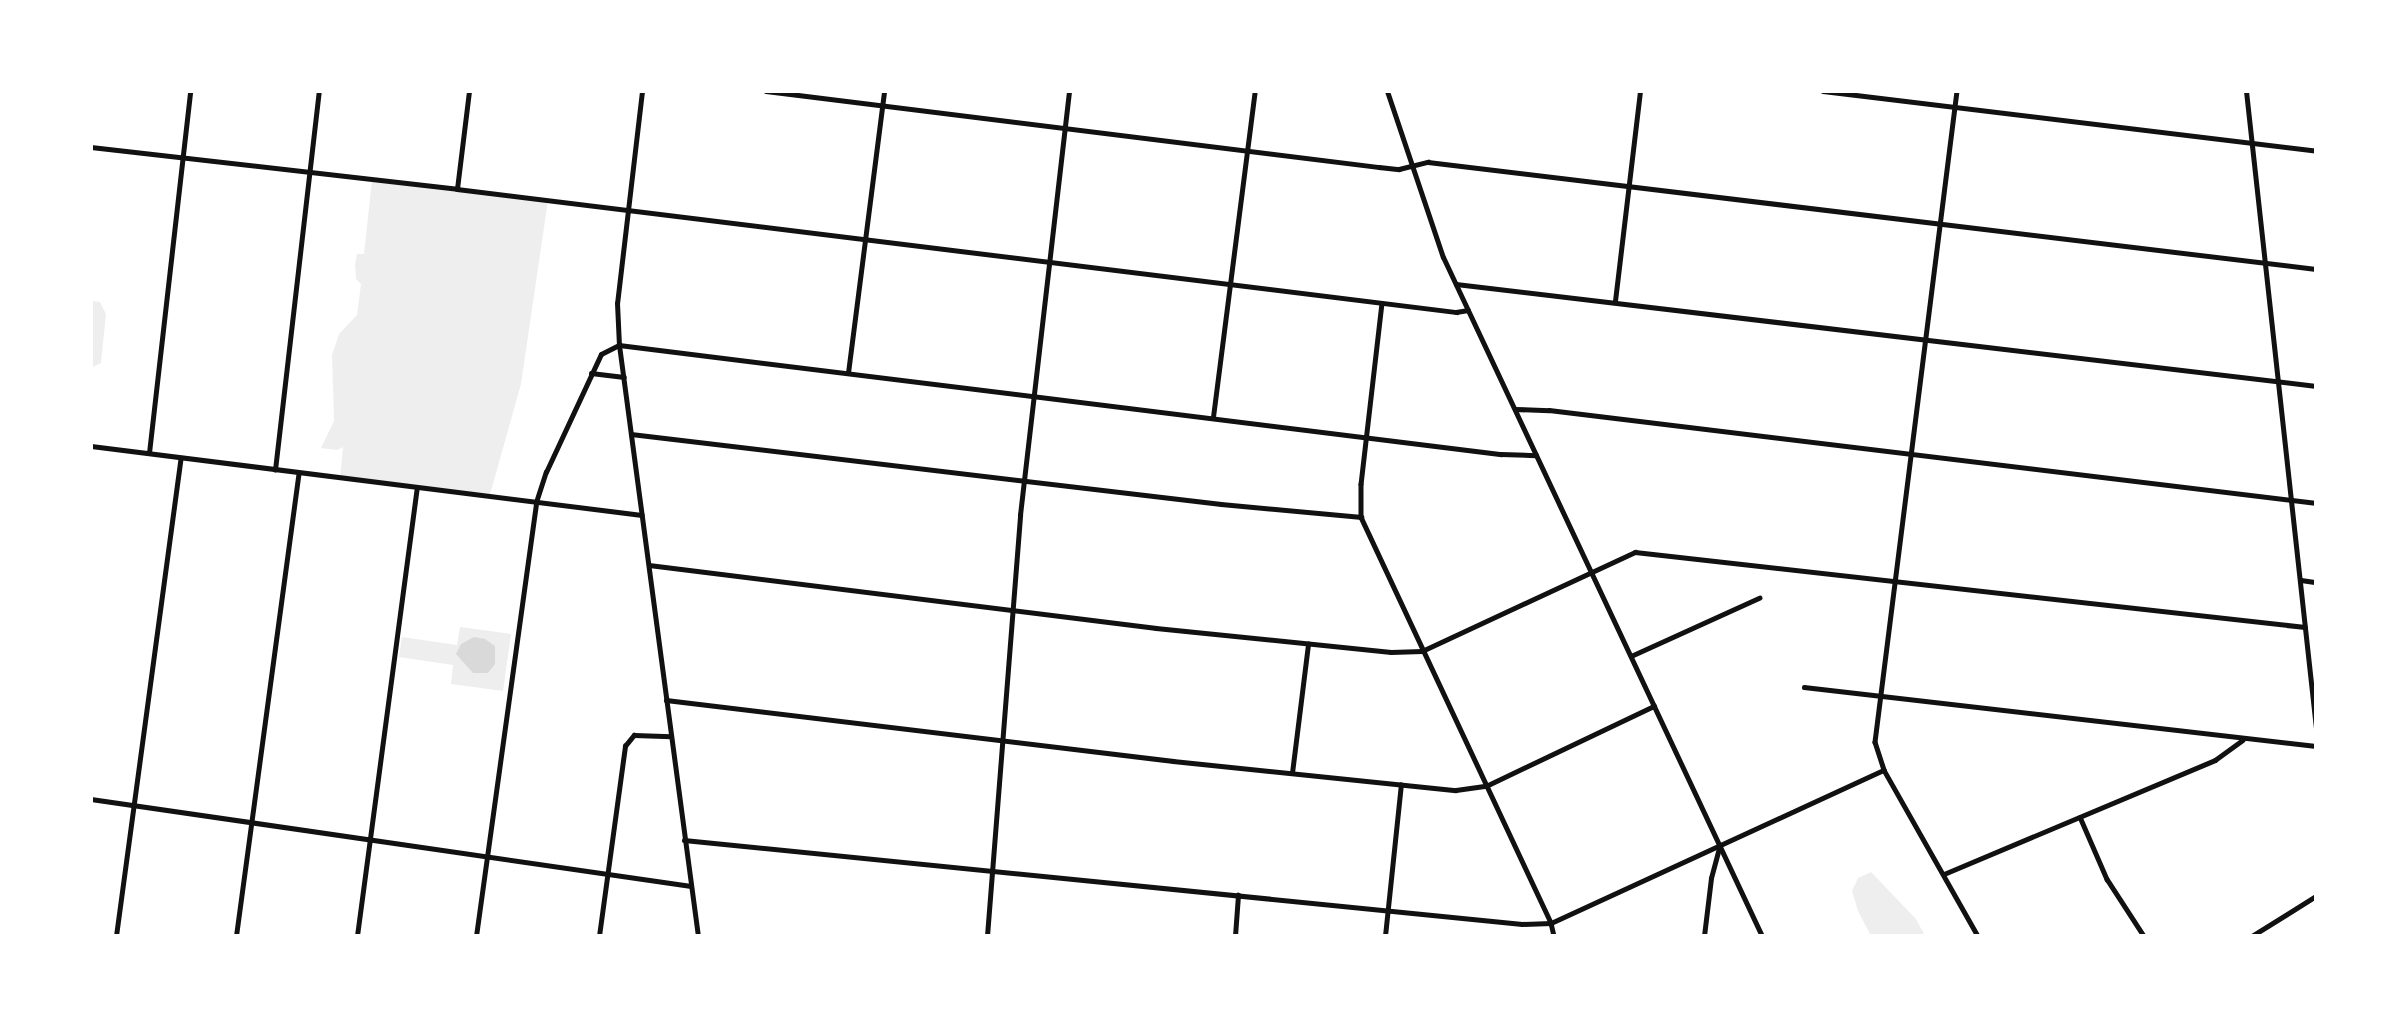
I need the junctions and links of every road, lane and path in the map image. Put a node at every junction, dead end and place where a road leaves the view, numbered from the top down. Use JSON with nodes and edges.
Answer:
{"nodes":[{"id":1,"x":190,"y":91,"type":"edge"},
{"id":2,"x":319,"y":91,"type":"edge"},
{"id":3,"x":469,"y":91,"type":"edge"},
{"id":4,"x":642,"y":91,"type":"edge"},
{"id":5,"x":766,"y":91,"type":"edge"},
{"id":6,"x":884,"y":91,"type":"edge"},
{"id":7,"x":1069,"y":91,"type":"edge"},
{"id":8,"x":1255,"y":91,"type":"edge"},
{"id":9,"x":1387,"y":91,"type":"edge"},
{"id":10,"x":1640,"y":91,"type":"edge"},
{"id":11,"x":1823,"y":91,"type":"edge"},
{"id":12,"x":1956,"y":91,"type":"edge"},
{"id":13,"x":2246,"y":91,"type":"edge"},
{"id":14,"x":882,"y":106,"type":"junction"},
{"id":15,"x":1955,"y":107,"type":"junction"},
{"id":16,"x":1064,"y":127,"type":"junction"},
{"id":17,"x":2252,"y":142,"type":"junction"},
{"id":18,"x":91,"y":147,"type":"edge"},
{"id":19,"x":1246,"y":150,"type":"junction"},
{"id":20,"x":2316,"y":150,"type":"edge"},
{"id":21,"x":182,"y":158,"type":"junction"},
{"id":22,"x":1412,"y":165,"type":"junction"},
{"id":23,"x":310,"y":173,"type":"junction"},
{"id":24,"x":1629,"y":186,"type":"junction"},
{"id":25,"x":457,"y":189,"type":"junction"},
{"id":26,"x":628,"y":210,"type":"junction"},
{"id":27,"x":1941,"y":223,"type":"junction"},
{"id":28,"x":865,"y":238,"type":"junction"},
{"id":29,"x":1048,"y":262,"type":"junction"},
{"id":30,"x":2265,"y":262,"type":"junction"},
{"id":31,"x":2316,"y":269,"type":"edge"},
{"id":32,"x":1230,"y":284,"type":"junction"},
{"id":33,"x":1456,"y":284,"type":"junction"},
{"id":34,"x":1615,"y":301,"type":"junction"},
{"id":35,"x":1382,"y":303,"type":"junction"},
{"id":36,"x":1468,"y":310,"type":"junction"},
{"id":37,"x":1927,"y":339,"type":"junction"},
{"id":38,"x":619,"y":345,"type":"junction"},
{"id":39,"x":591,"y":373,"type":"junction"},
{"id":40,"x":848,"y":373,"type":"junction"},
{"id":41,"x":624,"y":377,"type":"junction"},
{"id":42,"x":2278,"y":381,"type":"junction"},
{"id":43,"x":2316,"y":386,"type":"edge"},
{"id":44,"x":1033,"y":395,"type":"junction"},
{"id":45,"x":1515,"y":409,"type":"junction"},
{"id":46,"x":1213,"y":417,"type":"junction"},
{"id":47,"x":631,"y":434,"type":"junction"},
{"id":48,"x":1366,"y":436,"type":"junction"},
{"id":49,"x":91,"y":446,"type":"edge"},
{"id":50,"x":149,"y":454,"type":"junction"},
{"id":51,"x":1912,"y":454,"type":"junction"},
{"id":52,"x":1537,"y":455,"type":"junction"},
{"id":53,"x":181,"y":458,"type":"junction"},
{"id":54,"x":275,"y":471,"type":"junction"},
{"id":55,"x":299,"y":473,"type":"junction"},
{"id":56,"x":1024,"y":480,"type":"junction"},
{"id":57,"x":417,"y":488,"type":"junction"},
{"id":58,"x":2292,"y":500,"type":"junction"},
{"id":59,"x":536,"y":502,"type":"junction"},
{"id":60,"x":2316,"y":503,"type":"edge"},
{"id":61,"x":642,"y":515,"type":"junction"},
{"id":62,"x":1361,"y":517,"type":"junction"},
{"id":63,"x":649,"y":565,"type":"junction"},
{"id":64,"x":1591,"y":570,"type":"junction"},
{"id":65,"x":2301,"y":580,"type":"junction"},
{"id":66,"x":1896,"y":581,"type":"junction"},
{"id":67,"x":2316,"y":582,"type":"edge"},
{"id":68,"x":1759,"y":598,"type":"dead end"},
{"id":69,"x":1012,"y":610,"type":"junction"},
{"id":70,"x":2305,"y":627,"type":"junction"},
{"id":71,"x":1308,"y":644,"type":"junction"},
{"id":72,"x":1422,"y":651,"type":"junction"},
{"id":73,"x":1631,"y":656,"type":"junction"},
{"id":74,"x":1804,"y":687,"type":"dead end"},
{"id":75,"x":1880,"y":696,"type":"junction"},
{"id":76,"x":2315,"y":696,"type":"edge"},
{"id":77,"x":666,"y":700,"type":"junction"},
{"id":78,"x":1654,"y":706,"type":"junction"},
{"id":79,"x":2316,"y":728,"type":"edge"},
{"id":80,"x":671,"y":736,"type":"junction"},
{"id":81,"x":2244,"y":739,"type":"junction"},
{"id":82,"x":1001,"y":740,"type":"junction"},
{"id":83,"x":2316,"y":746,"type":"edge"},
{"id":84,"x":1884,"y":770,"type":"junction"},
{"id":85,"x":1292,"y":773,"type":"junction"},
{"id":86,"x":1401,"y":785,"type":"junction"},
{"id":87,"x":1486,"y":786,"type":"junction"},
{"id":88,"x":91,"y":799,"type":"edge"},
{"id":89,"x":134,"y":805,"type":"junction"},
{"id":90,"x":2081,"y":817,"type":"junction"},
{"id":91,"x":252,"y":822,"type":"junction"},
{"id":92,"x":370,"y":838,"type":"junction"},
{"id":93,"x":684,"y":840,"type":"junction"},
{"id":94,"x":1720,"y":845,"type":"junction"},
{"id":95,"x":486,"y":856,"type":"junction"},
{"id":96,"x":991,"y":870,"type":"junction"},
{"id":97,"x":608,"y":873,"type":"junction"},
{"id":98,"x":1944,"y":874,"type":"junction"},
{"id":99,"x":691,"y":886,"type":"junction"},
{"id":100,"x":1238,"y":895,"type":"junction"},
{"id":101,"x":2316,"y":896,"type":"edge"},
{"id":102,"x":1388,"y":911,"type":"junction"},
{"id":103,"x":1551,"y":923,"type":"junction"},
{"id":104,"x":116,"y":936,"type":"edge"},
{"id":105,"x":236,"y":936,"type":"edge"},
{"id":106,"x":357,"y":936,"type":"edge"},
{"id":107,"x":477,"y":936,"type":"edge"},
{"id":108,"x":599,"y":936,"type":"edge"},
{"id":109,"x":698,"y":936,"type":"edge"},
{"id":110,"x":987,"y":936,"type":"edge"},
{"id":111,"x":1235,"y":936,"type":"edge"},
{"id":112,"x":1385,"y":936,"type":"edge"},
{"id":113,"x":1554,"y":936,"type":"edge"},
{"id":114,"x":1704,"y":936,"type":"edge"},
{"id":115,"x":1762,"y":936,"type":"edge"},
{"id":116,"x":1978,"y":936,"type":"edge"},
{"id":117,"x":2144,"y":936,"type":"edge"},
{"id":118,"x":2252,"y":936,"type":"edge"}],
"edges":[{"from":1,"to":21,"type":"street"},
{"from":2,"to":23,"type":"street"},
{"from":3,"to":25,"type":"street"},
{"from":4,"to":26,"type":"street"},
{"from":5,"to":14,"type":"street"},
{"from":6,"to":14,"type":"street"},
{"from":7,"to":16,"type":"street"},
{"from":8,"to":19,"type":"street"},
{"from":9,"to":22,"type":"street"},
{"from":10,"to":24,"type":"street"},
{"from":11,"to":15,"type":"street"},
{"from":12,"to":15,"type":"street"},
{"from":13,"to":17,"type":"street"},
{"from":14,"to":16,"type":"street"},
{"from":14,"to":28,"type":"street"},
{"from":15,"to":17,"type":"street"},
{"from":15,"to":27,"type":"street"},
{"from":16,"to":19,"type":"street"},
{"from":16,"to":29,"type":"street"},
{"from":17,"to":20,"type":"street"},
{"from":17,"to":30,"type":"street"},
{"from":18,"to":21,"type":"street"},
{"from":19,"to":22,"type":"street"},
{"from":19,"to":32,"type":"street"},
{"from":21,"to":23,"type":"street"},
{"from":21,"to":50,"type":"street"},
{"from":22,"to":24,"type":"street"},
{"from":22,"to":33,"type":"street"},
{"from":23,"to":25,"type":"street"},
{"from":23,"to":54,"type":"street"},
{"from":24,"to":27,"type":"street"},
{"from":24,"to":34,"type":"street"},
{"from":25,"to":26,"type":"street"},
{"from":26,"to":28,"type":"street"},
{"from":26,"to":38,"type":"street"},
{"from":27,"to":30,"type":"street"},
{"from":27,"to":37,"type":"street"},
{"from":28,"to":29,"type":"street"},
{"from":28,"to":40,"type":"street"},
{"from":29,"to":32,"type":"street"},
{"from":29,"to":44,"type":"street"},
{"from":30,"to":31,"type":"street"},
{"from":30,"to":42,"type":"street"},
{"from":32,"to":35,"type":"street"},
{"from":32,"to":46,"type":"street"},
{"from":33,"to":34,"type":"street"},
{"from":33,"to":36,"type":"street"},
{"from":34,"to":37,"type":"street"},
{"from":35,"to":36,"type":"street"},
{"from":35,"to":48,"type":"street"},
{"from":36,"to":45,"type":"street"},
{"from":37,"to":42,"type":"street"},
{"from":37,"to":51,"type":"street"},
{"from":38,"to":39,"type":"street"},
{"from":38,"to":40,"type":"street"},
{"from":38,"to":41,"type":"street"},
{"from":39,"to":41,"type":"street"},
{"from":39,"to":59,"type":"street"},
{"from":40,"to":44,"type":"street"},
{"from":41,"to":47,"type":"street"},
{"from":42,"to":43,"type":"street"},
{"from":42,"to":58,"type":"street"},
{"from":44,"to":46,"type":"street"},
{"from":44,"to":56,"type":"street"},
{"from":45,"to":51,"type":"street"},
{"from":45,"to":52,"type":"street"},
{"from":46,"to":48,"type":"street"},
{"from":47,"to":56,"type":"street"},
{"from":47,"to":61,"type":"street"},
{"from":48,"to":52,"type":"street"},
{"from":48,"to":62,"type":"street"},
{"from":49,"to":50,"type":"street"},
{"from":50,"to":53,"type":"street"},
{"from":51,"to":58,"type":"street"},
{"from":51,"to":66,"type":"street"},
{"from":52,"to":64,"type":"street"},
{"from":53,"to":54,"type":"street"},
{"from":53,"to":89,"type":"street"},
{"from":54,"to":55,"type":"street"},
{"from":55,"to":57,"type":"street"},
{"from":55,"to":91,"type":"street"},
{"from":56,"to":62,"type":"street"},
{"from":56,"to":69,"type":"street"},
{"from":57,"to":59,"type":"street"},
{"from":57,"to":92,"type":"street"},
{"from":58,"to":60,"type":"street"},
{"from":58,"to":65,"type":"street"},
{"from":59,"to":61,"type":"street"},
{"from":59,"to":95,"type":"street"},
{"from":61,"to":63,"type":"street"},
{"from":62,"to":72,"type":"street"},
{"from":63,"to":69,"type":"street"},
{"from":63,"to":77,"type":"street"},
{"from":64,"to":66,"type":"street"},
{"from":64,"to":72,"type":"street"},
{"from":64,"to":73,"type":"street"},
{"from":65,"to":67,"type":"street"},
{"from":65,"to":70,"type":"street"},
{"from":66,"to":70,"type":"street"},
{"from":66,"to":75,"type":"street"},
{"from":68,"to":73,"type":"street"},
{"from":69,"to":71,"type":"street"},
{"from":69,"to":82,"type":"street"},
{"from":70,"to":76,"type":"street"},
{"from":71,"to":72,"type":"street"},
{"from":71,"to":85,"type":"street"},
{"from":72,"to":87,"type":"street"},
{"from":73,"to":78,"type":"street"},
{"from":74,"to":75,"type":"street"},
{"from":75,"to":81,"type":"street"},
{"from":75,"to":84,"type":"street"},
{"from":76,"to":79,"type":"street"},
{"from":77,"to":80,"type":"street"},
{"from":77,"to":82,"type":"street"},
{"from":78,"to":87,"type":"street"},
{"from":78,"to":94,"type":"street"},
{"from":80,"to":93,"type":"street"},
{"from":80,"to":97,"type":"street"},
{"from":81,"to":83,"type":"street"},
{"from":81,"to":90,"type":"street"},
{"from":82,"to":85,"type":"street"},
{"from":82,"to":96,"type":"street"},
{"from":84,"to":94,"type":"street"},
{"from":84,"to":98,"type":"street"},
{"from":85,"to":86,"type":"street"},
{"from":86,"to":87,"type":"street"},
{"from":86,"to":102,"type":"street"},
{"from":87,"to":103,"type":"street"},
{"from":88,"to":89,"type":"street"},
{"from":89,"to":91,"type":"street"},
{"from":89,"to":104,"type":"street"},
{"from":90,"to":98,"type":"street"},
{"from":90,"to":117,"type":"street"},
{"from":91,"to":92,"type":"street"},
{"from":91,"to":105,"type":"street"},
{"from":92,"to":95,"type":"street"},
{"from":92,"to":106,"type":"street"},
{"from":93,"to":96,"type":"street"},
{"from":93,"to":99,"type":"street"},
{"from":94,"to":103,"type":"street"},
{"from":94,"to":114,"type":"street"},
{"from":94,"to":115,"type":"street"},
{"from":95,"to":97,"type":"street"},
{"from":95,"to":107,"type":"street"},
{"from":96,"to":100,"type":"street"},
{"from":96,"to":110,"type":"street"},
{"from":97,"to":99,"type":"street"},
{"from":97,"to":108,"type":"street"},
{"from":98,"to":116,"type":"street"},
{"from":99,"to":109,"type":"street"},
{"from":100,"to":102,"type":"street"},
{"from":100,"to":111,"type":"street"},
{"from":101,"to":118,"type":"street"},
{"from":102,"to":103,"type":"street"},
{"from":102,"to":112,"type":"street"},
{"from":103,"to":113,"type":"street"}]}
